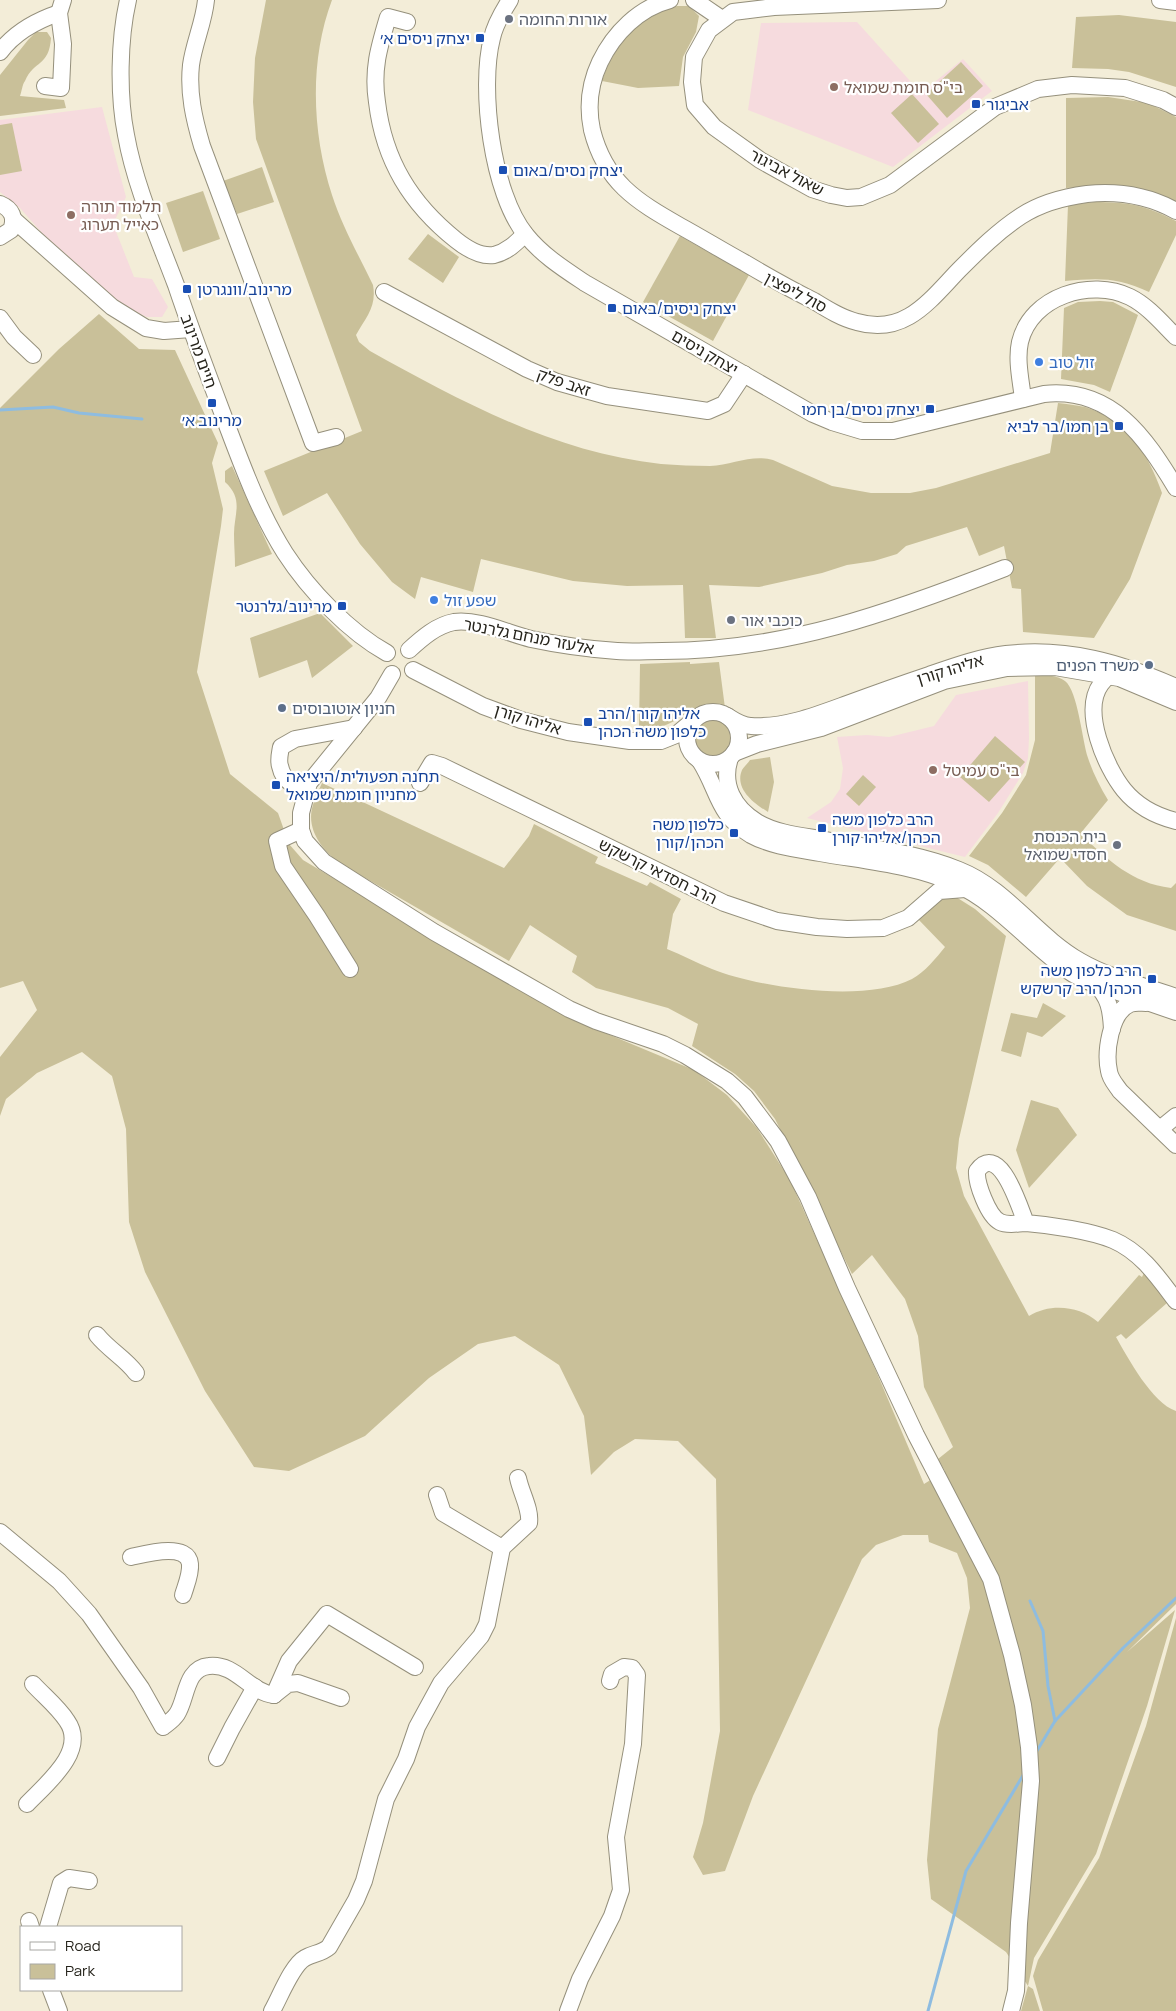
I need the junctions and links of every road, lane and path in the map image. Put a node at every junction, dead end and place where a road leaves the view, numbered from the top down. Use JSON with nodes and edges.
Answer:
{"nodes":[{"id":1,"x":128,"y":0,"type":"edge"},
{"id":2,"x":206,"y":0,"type":"edge"},
{"id":3,"x":510,"y":0,"type":"edge"},
{"id":4,"x":670,"y":0,"type":"edge"},
{"id":5,"x":694,"y":0,"type":"edge"},
{"id":6,"x":938,"y":0,"type":"edge"},
{"id":7,"x":1160,"y":0,"type":"edge"},
{"id":8,"x":1176,"y":2,"type":"edge"},
{"id":9,"x":61,"y":6,"type":"edge"},
{"id":10,"x":722,"y":19,"type":"junction"},
{"id":11,"x":407,"y":22,"type":"dead end"},
{"id":12,"x":0,"y":52,"type":"edge"},
{"id":13,"x":45,"y":86,"type":"dead end"},
{"id":14,"x":1176,"y":107,"type":"edge"},
{"id":15,"x":0,"y":204,"type":"edge"},
{"id":16,"x":1176,"y":210,"type":"edge"},
{"id":17,"x":13,"y":219,"type":"junction"},
{"id":18,"x":525,"y":234,"type":"junction"},
{"id":19,"x":0,"y":237,"type":"edge"},
{"id":20,"x":384,"y":292,"type":"dead end"},
{"id":21,"x":0,"y":318,"type":"edge"},
{"id":22,"x":191,"y":329,"type":"junction"},
{"id":23,"x":1176,"y":337,"type":"edge"},
{"id":24,"x":33,"y":355,"type":"dead end"},
{"id":25,"x":744,"y":374,"type":"junction"},
{"id":26,"x":1023,"y":399,"type":"junction"},
{"id":27,"x":336,"y":437,"type":"dead end"},
{"id":28,"x":1176,"y":488,"type":"edge"},
{"id":29,"x":1005,"y":568,"type":"dead end"},
{"id":30,"x":410,"y":650,"type":"junction"},
{"id":31,"x":387,"y":653,"type":"junction"},
{"id":32,"x":413,"y":670,"type":"junction"},
{"id":33,"x":392,"y":674,"type":"junction"},
{"id":34,"x":1109,"y":676,"type":"junction"},
{"id":35,"x":1176,"y":687,"type":"edge"},
{"id":36,"x":1176,"y":702,"type":"edge"},
{"id":37,"x":727,"y":716,"type":"junction"},
{"id":38,"x":694,"y":720,"type":"junction"},
{"id":39,"x":354,"y":728,"type":"junction"},
{"id":40,"x":650,"y":742,"type":"junction"},
{"id":41,"x":732,"y":756,"type":"junction"},
{"id":42,"x":697,"y":758,"type":"junction"},
{"id":43,"x":309,"y":783,"type":"junction"},
{"id":44,"x":420,"y":784,"type":"dead end"},
{"id":45,"x":1176,"y":822,"type":"edge"},
{"id":46,"x":301,"y":830,"type":"junction"},
{"id":47,"x":916,"y":871,"type":"junction"},
{"id":48,"x":965,"y":889,"type":"junction"},
{"id":49,"x":916,"y":912,"type":"junction"},
{"id":50,"x":350,"y":969,"type":"dead end"},
{"id":51,"x":1093,"y":983,"type":"junction"},
{"id":52,"x":1176,"y":997,"type":"edge"},
{"id":53,"x":1151,"y":1003,"type":"junction"},
{"id":54,"x":1176,"y":1012,"type":"edge"},
{"id":55,"x":1112,"y":1030,"type":"junction"},
{"id":56,"x":1176,"y":1116,"type":"edge"},
{"id":57,"x":1160,"y":1129,"type":"junction"},
{"id":58,"x":1176,"y":1145,"type":"edge"},
{"id":59,"x":1026,"y":1223,"type":"dead end"},
{"id":60,"x":1176,"y":1301,"type":"edge"},
{"id":61,"x":97,"y":1335,"type":"dead end"},
{"id":62,"x":136,"y":1373,"type":"dead end"},
{"id":63,"x":518,"y":1478,"type":"dead end"},
{"id":64,"x":437,"y":1496,"type":"dead end"},
{"id":65,"x":0,"y":1532,"type":"edge"},
{"id":66,"x":502,"y":1548,"type":"junction"},
{"id":67,"x":131,"y":1557,"type":"dead end"},
{"id":68,"x":183,"y":1594,"type":"dead end"},
{"id":69,"x":416,"y":1667,"type":"dead end"},
{"id":70,"x":610,"y":1682,"type":"dead end"},
{"id":71,"x":33,"y":1684,"type":"dead end"},
{"id":72,"x":255,"y":1687,"type":"junction"},
{"id":73,"x":274,"y":1695,"type":"junction"},
{"id":74,"x":342,"y":1698,"type":"dead end"},
{"id":75,"x":217,"y":1758,"type":"dead end"},
{"id":76,"x":27,"y":1804,"type":"dead end"},
{"id":77,"x":88,"y":1881,"type":"dead end"},
{"id":78,"x":48,"y":1926,"type":"edge"},
{"id":79,"x":51,"y":1991,"type":"edge"},
{"id":80,"x":59,"y":2011,"type":"edge"},
{"id":81,"x":272,"y":2011,"type":"edge"},
{"id":82,"x":568,"y":2011,"type":"edge"},
{"id":83,"x":1011,"y":2011,"type":"edge"}],
"edges":[{"from":1,"to":22,"type":"street","name":"חיים מרינוב"},
{"from":2,"to":27,"type":"street"},
{"from":3,"to":18,"type":"street","name":"יצחק ניסים"},
{"from":4,"to":16,"type":"street","name":"סול ליפצין"},
{"from":5,"to":10,"type":"street"},
{"from":6,"to":10,"type":"street","name":"שאול אביגור"},
{"from":7,"to":8,"type":"street"},
{"from":9,"to":12,"type":"street"},
{"from":9,"to":13,"type":"street"},
{"from":10,"to":14,"type":"street","name":"שאול אביגור"},
{"from":11,"to":18,"type":"street"},
{"from":15,"to":17,"type":"street"},
{"from":17,"to":19,"type":"street"},
{"from":17,"to":22,"type":"street"},
{"from":18,"to":25,"type":"street","name":"יצחק ניסים"},
{"from":20,"to":25,"type":"street","name":"זאב פלק"},
{"from":21,"to":24,"type":"street"},
{"from":22,"to":31,"type":"street","name":"חיים מרינוב"},
{"from":23,"to":26,"type":"street"},
{"from":25,"to":26,"type":"street","name":"יצחק ניסים"},
{"from":26,"to":28,"type":"street","name":"יצחק ניסים"},
{"from":29,"to":30,"type":"street","name":"אלעזר מנחם גלרנטר"},
{"from":30,"to":31,"type":"street"},
{"from":30,"to":32,"type":"street"},
{"from":31,"to":33,"type":"street"},
{"from":32,"to":33,"type":"street"},
{"from":32,"to":40,"type":"street","name":"אליהו קורן"},
{"from":33,"to":39,"type":"street"},
{"from":34,"to":36,"type":"street","name":"אליהו קורן"},
{"from":34,"to":41,"type":"street","name":"אליהו קורן"},
{"from":34,"to":45,"type":"street"},
{"from":35,"to":37,"type":"street","name":"אליהו קורן"},
{"from":37,"to":38,"type":"street"},
{"from":37,"to":41,"type":"street"},
{"from":38,"to":40,"type":"street","name":"אליהו קורן"},
{"from":38,"to":42,"type":"street"},
{"from":39,"to":43,"type":"street"},
{"from":39,"to":43,"type":"street"},
{"from":40,"to":42,"type":"street","name":"אליהו קורן"},
{"from":41,"to":42,"type":"street"},
{"from":41,"to":52,"type":"street"},
{"from":42,"to":47,"type":"street"},
{"from":43,"to":46,"type":"street"},
{"from":44,"to":49,"type":"street","name":"הרב חסדאי קרשקש"},
{"from":46,"to":50,"type":"street"},
{"from":46,"to":83,"type":"street"},
{"from":47,"to":48,"type":"street"},
{"from":47,"to":49,"type":"street"},
{"from":48,"to":49,"type":"street","name":"הרב חסדאי קרשקש"},
{"from":48,"to":51,"type":"street"},
{"from":51,"to":53,"type":"street"},
{"from":51,"to":55,"type":"street"},
{"from":53,"to":54,"type":"street"},
{"from":53,"to":55,"type":"street"},
{"from":55,"to":57,"type":"street"},
{"from":56,"to":57,"type":"street"},
{"from":57,"to":58,"type":"street"},
{"from":59,"to":60,"type":"street"},
{"from":61,"to":62,"type":"street"},
{"from":63,"to":66,"type":"street"},
{"from":64,"to":66,"type":"street"},
{"from":65,"to":72,"type":"street"},
{"from":66,"to":81,"type":"street"},
{"from":67,"to":68,"type":"street"},
{"from":69,"to":73,"type":"street"},
{"from":70,"to":82,"type":"street"},
{"from":71,"to":76,"type":"street"},
{"from":72,"to":73,"type":"street"},
{"from":72,"to":75,"type":"street"},
{"from":73,"to":74,"type":"street"},
{"from":77,"to":78,"type":"street"},
{"from":79,"to":80,"type":"street"}]}
